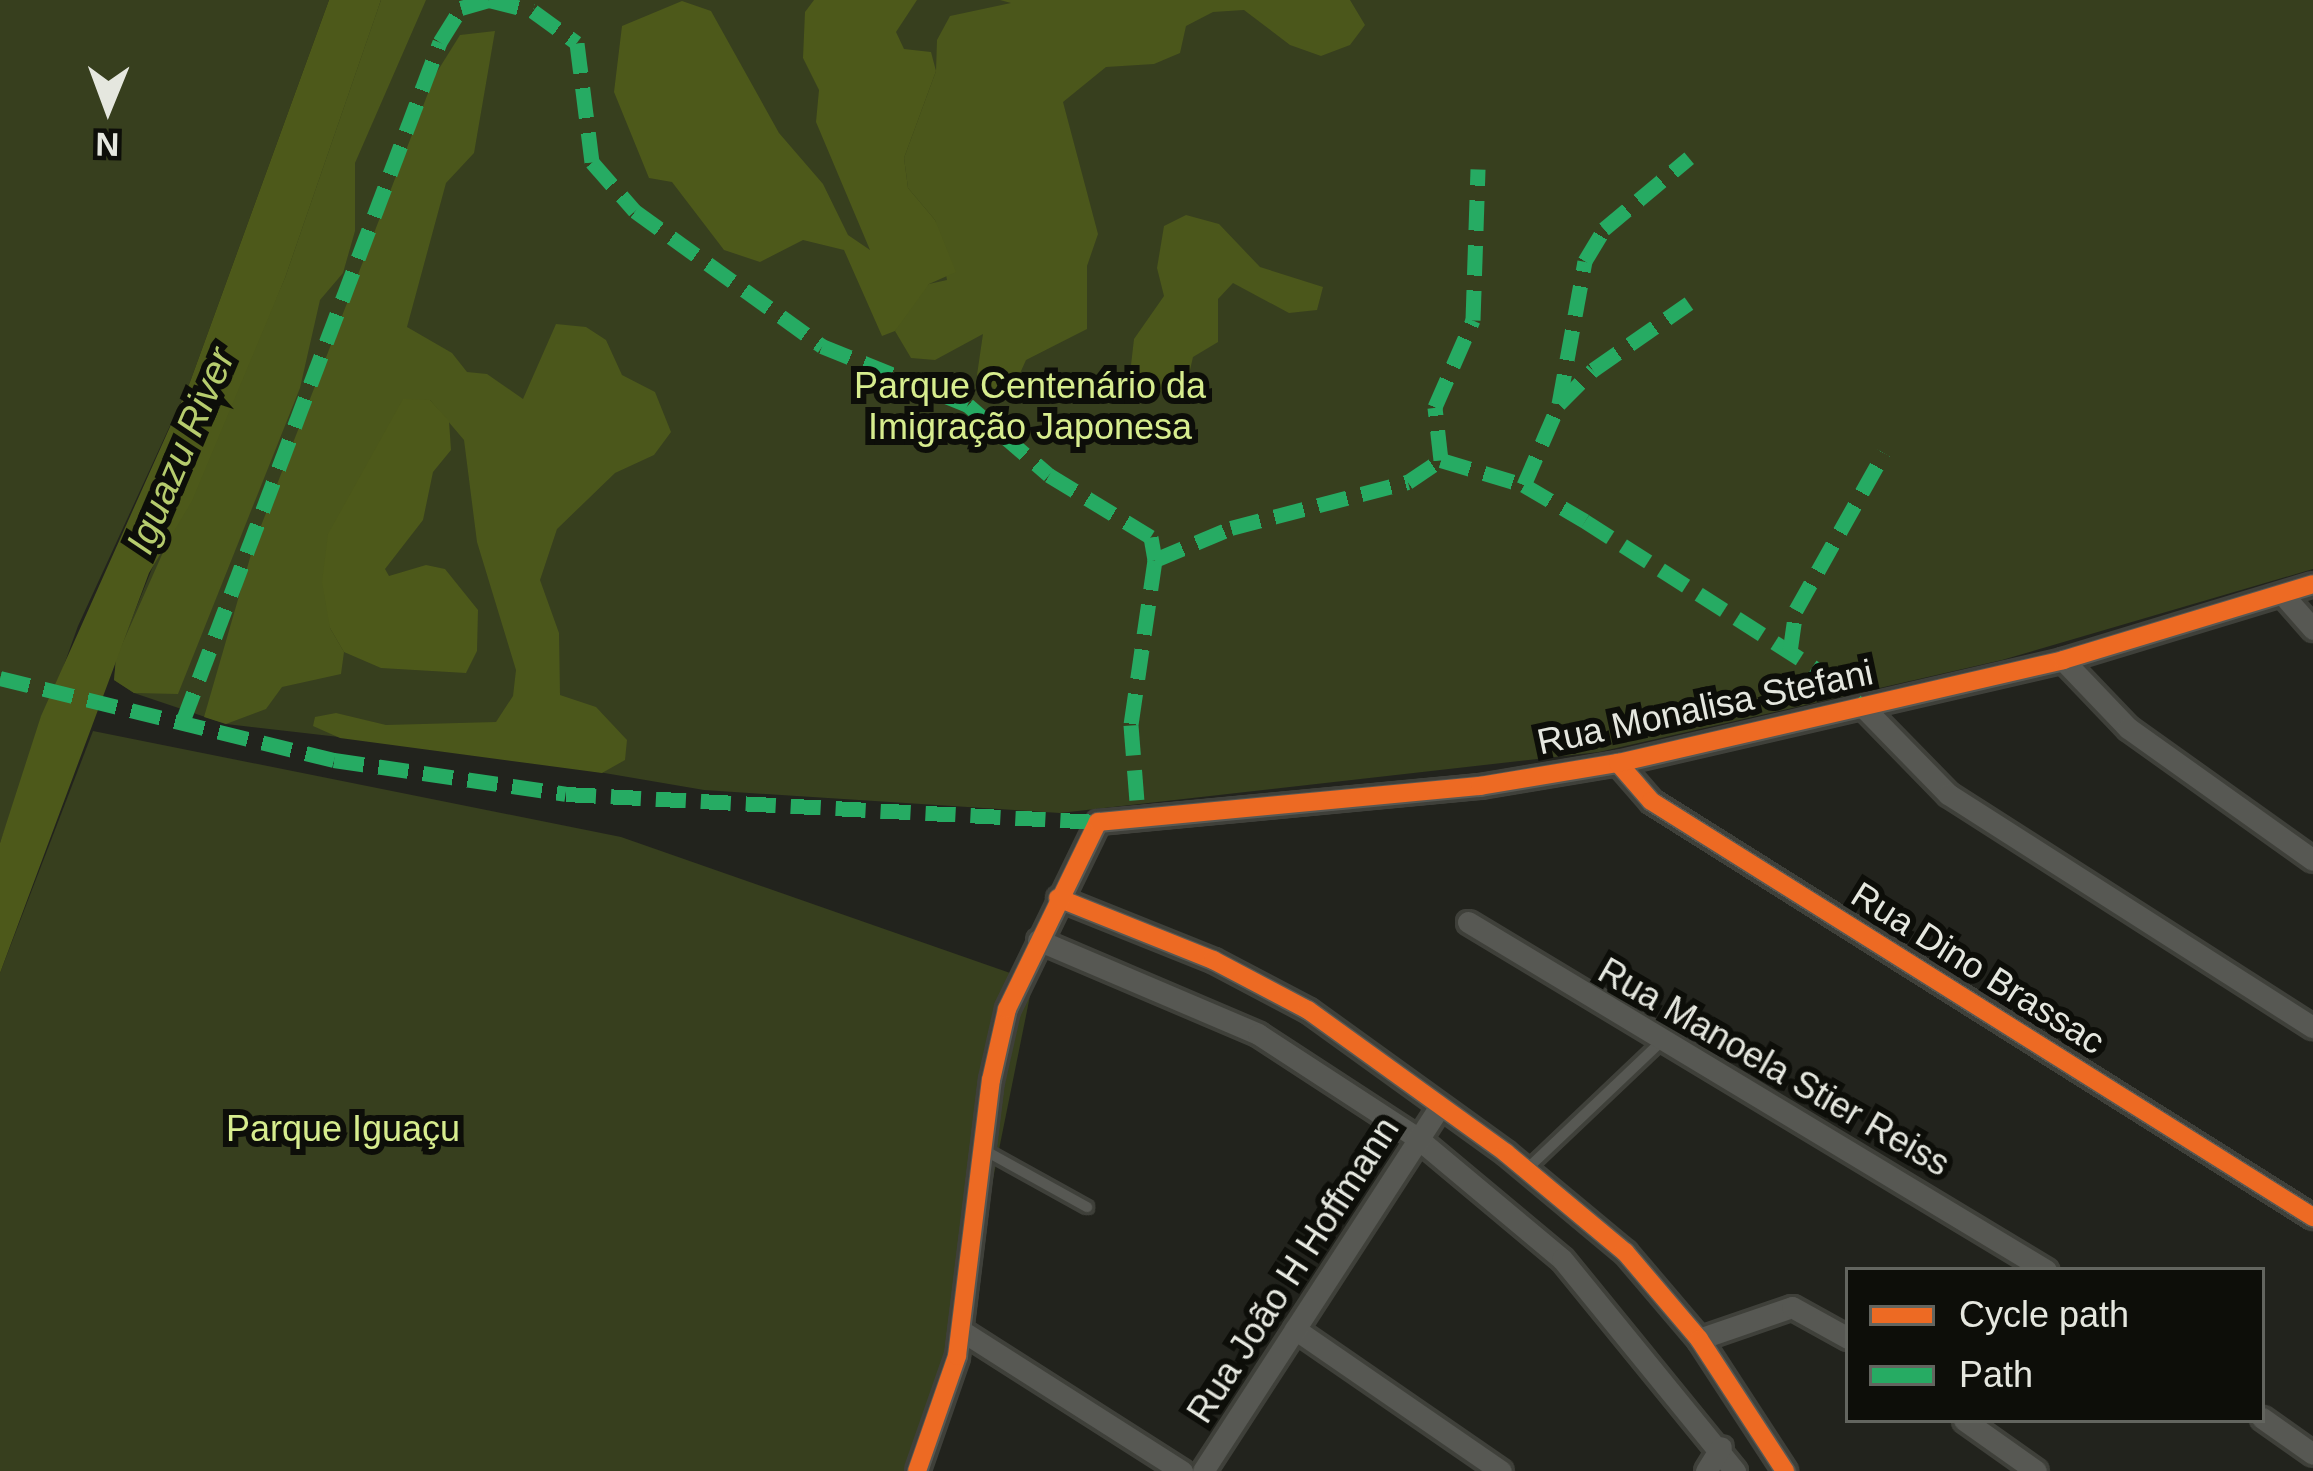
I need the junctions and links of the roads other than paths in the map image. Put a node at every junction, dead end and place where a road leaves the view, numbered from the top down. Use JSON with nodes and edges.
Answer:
{"nodes":[{"id":1,"x":2313,"y":584,"type":"edge"},
{"id":2,"x":2284,"y":596,"type":"junction"},
{"id":3,"x":2313,"y":629,"type":"edge"},
{"id":4,"x":2063,"y":660,"type":"junction"},
{"id":5,"x":1864,"y":709,"type":"junction"},
{"id":6,"x":1618,"y":764,"type":"junction"},
{"id":7,"x":2313,"y":860,"type":"edge"},
{"id":8,"x":1058,"y":898,"type":"junction"},
{"id":9,"x":1468,"y":922,"type":"dead end"},
{"id":10,"x":1038,"y":940,"type":"junction"},
{"id":11,"x":2313,"y":1027,"type":"edge"},
{"id":12,"x":1663,"y":1040,"type":"junction"},
{"id":13,"x":1440,"y":1106,"type":"junction"},
{"id":14,"x":1416,"y":1137,"type":"junction"},
{"id":15,"x":982,"y":1149,"type":"junction"},
{"id":16,"x":1526,"y":1170,"type":"junction"},
{"id":17,"x":1087,"y":1207,"type":"dead end"},
{"id":18,"x":2313,"y":1216,"type":"edge"},
{"id":19,"x":2041,"y":1267,"type":"edge"},
{"id":20,"x":1294,"y":1329,"type":"junction"},
{"id":21,"x":962,"y":1330,"type":"junction"},
{"id":22,"x":1845,"y":1336,"type":"edge"},
{"id":23,"x":1699,"y":1340,"type":"junction"},
{"id":24,"x":2265,"y":1420,"type":"edge"},
{"id":25,"x":1968,"y":1423,"type":"edge"},
{"id":26,"x":1721,"y":1448,"type":"junction"},
{"id":27,"x":2313,"y":1454,"type":"edge"},
{"id":28,"x":917,"y":1471,"type":"edge"},
{"id":29,"x":1182,"y":1471,"type":"edge"},
{"id":30,"x":1203,"y":1471,"type":"edge"},
{"id":31,"x":1501,"y":1471,"type":"edge"},
{"id":32,"x":1706,"y":1471,"type":"edge"},
{"id":33,"x":1735,"y":1471,"type":"edge"},
{"id":34,"x":1785,"y":1471,"type":"edge"},
{"id":35,"x":2036,"y":1471,"type":"edge"}],
"edges":[{"from":1,"to":2,"type":"street","name":"Rua Monalisa Stefani"},
{"from":2,"to":3,"type":"street"},
{"from":2,"to":4,"type":"street","name":"Rua Monalisa Stefani"},
{"from":4,"to":5,"type":"street","name":"Rua Monalisa Stefani"},
{"from":4,"to":7,"type":"street"},
{"from":5,"to":6,"type":"street","name":"Rua Monalisa Stefani"},
{"from":5,"to":11,"type":"street"},
{"from":6,"to":8,"type":"street","name":"Rua Monalisa Stefani"},
{"from":6,"to":18,"type":"street","name":"Rua Dino Brassac"},
{"from":8,"to":10,"type":"street"},
{"from":8,"to":13,"type":"street"},
{"from":9,"to":12,"type":"street","name":"Rua Manoela Stier Reiss"},
{"from":10,"to":14,"type":"street"},
{"from":10,"to":15,"type":"street"},
{"from":12,"to":16,"type":"lane"},
{"from":12,"to":19,"type":"street","name":"Rua Manoela Stier Reiss"},
{"from":13,"to":14,"type":"street","name":"Rua João H Hoffmann"},
{"from":13,"to":16,"type":"street"},
{"from":14,"to":20,"type":"street","name":"Rua João H Hoffmann"},
{"from":14,"to":26,"type":"street"},
{"from":15,"to":17,"type":"lane"},
{"from":15,"to":21,"type":"street"},
{"from":16,"to":23,"type":"street"},
{"from":20,"to":30,"type":"street","name":"Rua João H Hoffmann"},
{"from":20,"to":31,"type":"street"},
{"from":21,"to":28,"type":"street"},
{"from":21,"to":29,"type":"street"},
{"from":22,"to":23,"type":"street"},
{"from":23,"to":34,"type":"street"},
{"from":24,"to":27,"type":"street"},
{"from":25,"to":35,"type":"street"},
{"from":26,"to":32,"type":"street"},
{"from":26,"to":33,"type":"street"}]}
